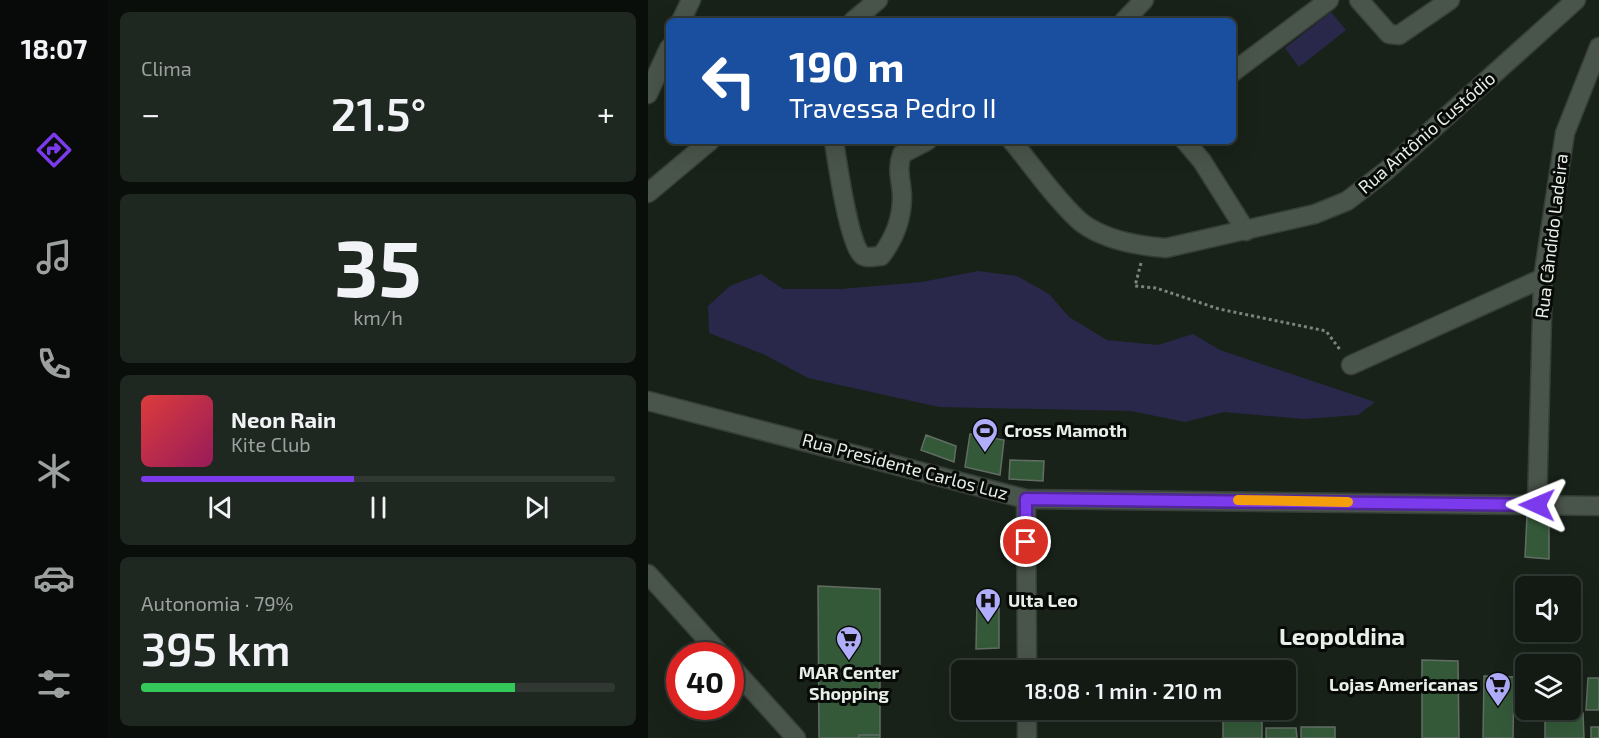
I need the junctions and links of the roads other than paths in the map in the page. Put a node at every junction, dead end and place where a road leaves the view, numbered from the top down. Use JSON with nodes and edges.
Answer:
{"nodes":[{"id":1,"x":691,"y":0,"type":"edge"},
{"id":2,"x":878,"y":0,"type":"edge"},
{"id":3,"x":1144,"y":0,"type":"edge"},
{"id":4,"x":1329,"y":0,"type":"edge"},
{"id":5,"x":1359,"y":0,"type":"edge"},
{"id":6,"x":1450,"y":0,"type":"edge"},
{"id":7,"x":1576,"y":0,"type":"edge"},
{"id":8,"x":682,"y":18,"type":"edge"},
{"id":9,"x":857,"y":18,"type":"edge"},
{"id":10,"x":872,"y":18,"type":"edge"},
{"id":11,"x":1127,"y":18,"type":"edge"},
{"id":12,"x":1599,"y":47,"type":"edge"},
{"id":13,"x":666,"y":55,"type":"edge"},
{"id":14,"x":1236,"y":70,"type":"edge"},
{"id":15,"x":648,"y":94,"type":"edge"},
{"id":16,"x":706,"y":144,"type":"edge"},
{"id":17,"x":834,"y":144,"type":"edge"},
{"id":18,"x":921,"y":144,"type":"edge"},
{"id":19,"x":1015,"y":144,"type":"edge"},
{"id":20,"x":1188,"y":144,"type":"edge"},
{"id":21,"x":648,"y":193,"type":"edge"},
{"id":22,"x":1246,"y":231,"type":"junction"},
{"id":23,"x":1543,"y":278,"type":"junction"},
{"id":24,"x":1351,"y":364,"type":"road end"},
{"id":25,"x":648,"y":401,"type":"edge"},
{"id":26,"x":1026,"y":499,"type":"junction"},
{"id":27,"x":1537,"y":505,"type":"junction"},
{"id":28,"x":1599,"y":506,"type":"edge"},
{"id":29,"x":648,"y":574,"type":"edge"},
{"id":30,"x":709,"y":642,"type":"edge"},
{"id":31,"x":1027,"y":660,"type":"edge"},
{"id":32,"x":744,"y":680,"type":"edge"},
{"id":33,"x":1027,"y":720,"type":"edge"},
{"id":34,"x":796,"y":738,"type":"edge"},
{"id":35,"x":1027,"y":738,"type":"edge"}],
"edges":[{"from":1,"to":8,"type":"street"},
{"from":2,"to":9,"type":"street"},
{"from":2,"to":10,"type":"street"},
{"from":3,"to":11,"type":"street"},
{"from":4,"to":14,"type":"street"},
{"from":5,"to":6,"type":"street"},
{"from":7,"to":22,"type":"street","name":"Rua Antônio Custódio"},
{"from":12,"to":23,"type":"street","name":"Rua Cândido Ladeira"},
{"from":13,"to":15,"type":"street"},
{"from":16,"to":21,"type":"street"},
{"from":17,"to":18,"type":"street"},
{"from":19,"to":22,"type":"street","name":"Rua Antônio Custódio"},
{"from":20,"to":22,"type":"street"},
{"from":23,"to":24,"type":"street"},
{"from":23,"to":27,"type":"street","name":"Rua Cândido Ladeira"},
{"from":25,"to":26,"type":"street","name":"Rua Presidente Carlos Luz"},
{"from":26,"to":27,"type":"street","name":"Rua Presidente Carlos Luz"},
{"from":26,"to":31,"type":"street"},
{"from":27,"to":28,"type":"street","name":"Rua Presidente Carlos Luz"},
{"from":29,"to":30,"type":"street"},
{"from":32,"to":34,"type":"street"},
{"from":33,"to":35,"type":"street"}]}
